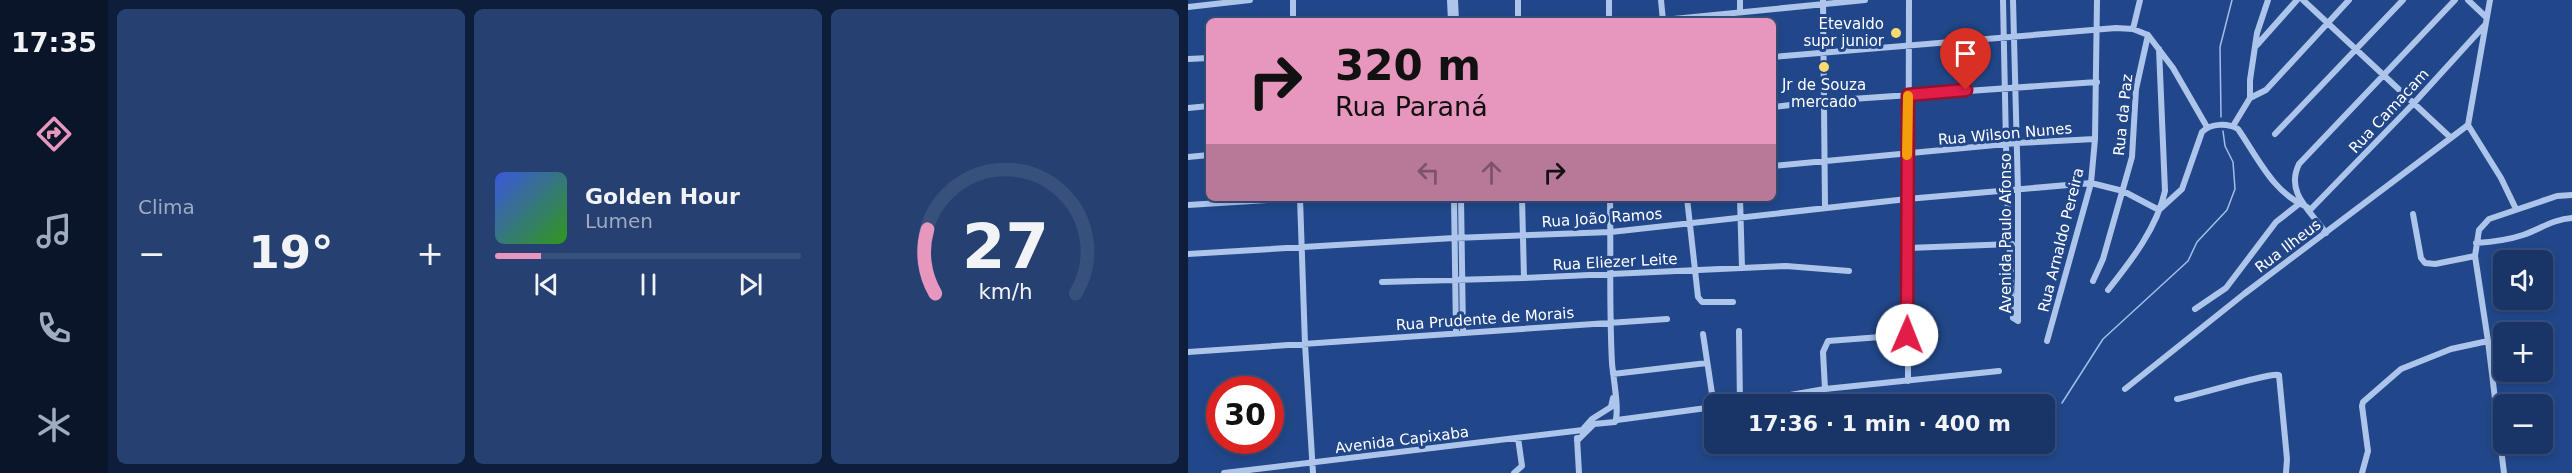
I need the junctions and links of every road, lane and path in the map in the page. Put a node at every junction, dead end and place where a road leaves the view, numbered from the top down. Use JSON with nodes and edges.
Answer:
{"nodes":[{"id":1,"x":1250,"y":0,"type":"edge"},
{"id":2,"x":1293,"y":0,"type":"edge"},
{"id":3,"x":1450,"y":0,"type":"edge"},
{"id":4,"x":1455,"y":0,"type":"edge"},
{"id":5,"x":1518,"y":0,"type":"edge"},
{"id":6,"x":1609,"y":0,"type":"edge"},
{"id":7,"x":1661,"y":0,"type":"edge"},
{"id":8,"x":1740,"y":0,"type":"edge"},
{"id":9,"x":1865,"y":0,"type":"edge"},
{"id":10,"x":1909,"y":0,"type":"edge"},
{"id":11,"x":2003,"y":0,"type":"edge"},
{"id":12,"x":2013,"y":0,"type":"edge"},
{"id":13,"x":2097,"y":0,"type":"edge"},
{"id":14,"x":2140,"y":0,"type":"edge"},
{"id":15,"x":2268,"y":0,"type":"edge"},
{"id":16,"x":2297,"y":0,"type":"edge"},
{"id":17,"x":2303,"y":0,"type":"edge"},
{"id":18,"x":2349,"y":0,"type":"edge"},
{"id":19,"x":2403,"y":0,"type":"edge"},
{"id":20,"x":2455,"y":0,"type":"edge"},
{"id":21,"x":2468,"y":0,"type":"edge"},
{"id":22,"x":2490,"y":0,"type":"edge"},
{"id":23,"x":1823,"y":2,"type":"edge"},
{"id":24,"x":1188,"y":7,"type":"edge"},
{"id":25,"x":2486,"y":16,"type":"junction"},
{"id":26,"x":1740,"y":17,"type":"edge"},
{"id":27,"x":1293,"y":18,"type":"edge"},
{"id":28,"x":1451,"y":18,"type":"edge"},
{"id":29,"x":1456,"y":18,"type":"edge"},
{"id":30,"x":1518,"y":18,"type":"edge"},
{"id":31,"x":1609,"y":18,"type":"edge"},
{"id":32,"x":1663,"y":18,"type":"edge"},
{"id":33,"x":1721,"y":18,"type":"edge"},
{"id":34,"x":2326,"y":21,"type":"junction"},
{"id":35,"x":2484,"y":26,"type":"junction"},
{"id":36,"x":2133,"y":29,"type":"junction"},
{"id":37,"x":2097,"y":30,"type":"junction"},
{"id":38,"x":2148,"y":35,"type":"junction"},
{"id":39,"x":2015,"y":37,"type":"junction"},
{"id":40,"x":2004,"y":38,"type":"junction"},
{"id":41,"x":1908,"y":46,"type":"junction"},
{"id":42,"x":2257,"y":46,"type":"junction"},
{"id":43,"x":2159,"y":49,"type":"junction"},
{"id":44,"x":2355,"y":50,"type":"junction"},
{"id":45,"x":1822,"y":52,"type":"junction"},
{"id":46,"x":1776,"y":57,"type":"edge"},
{"id":47,"x":1206,"y":58,"type":"edge"},
{"id":48,"x":1188,"y":59,"type":"edge"},
{"id":49,"x":2384,"y":76,"type":"junction"},
{"id":50,"x":2097,"y":82,"type":"junction"},
{"id":51,"x":2005,"y":87,"type":"junction"},
{"id":52,"x":2015,"y":87,"type":"junction"},
{"id":53,"x":1908,"y":95,"type":"junction"},
{"id":54,"x":2250,"y":98,"type":"junction"},
{"id":55,"x":1823,"y":101,"type":"junction"},
{"id":56,"x":2414,"y":103,"type":"junction"},
{"id":57,"x":1206,"y":106,"type":"edge"},
{"id":58,"x":1776,"y":106,"type":"edge"},
{"id":59,"x":1188,"y":108,"type":"edge"},
{"id":60,"x":2233,"y":126,"type":"junction"},
{"id":61,"x":2468,"y":126,"type":"junction"},
{"id":62,"x":2207,"y":127,"type":"junction"},
{"id":63,"x":2275,"y":134,"type":"dead end"},
{"id":64,"x":2451,"y":138,"type":"junction"},
{"id":65,"x":2095,"y":139,"type":"junction"},
{"id":66,"x":2017,"y":143,"type":"junction"},
{"id":67,"x":2006,"y":145,"type":"junction"},
{"id":68,"x":1907,"y":154,"type":"junction"},
{"id":69,"x":1206,"y":155,"type":"edge"},
{"id":70,"x":1188,"y":156,"type":"edge"},
{"id":71,"x":1823,"y":162,"type":"junction"},
{"id":72,"x":1776,"y":166,"type":"edge"},
{"id":73,"x":2091,"y":183,"type":"junction"},
{"id":74,"x":2018,"y":191,"type":"junction"},
{"id":75,"x":2122,"y":191,"type":"junction"},
{"id":76,"x":2007,"y":192,"type":"junction"},
{"id":77,"x":2572,"y":195,"type":"edge"},
{"id":78,"x":1907,"y":200,"type":"junction"},
{"id":79,"x":1252,"y":201,"type":"edge"},
{"id":80,"x":1300,"y":201,"type":"edge"},
{"id":81,"x":1454,"y":201,"type":"edge"},
{"id":82,"x":1461,"y":201,"type":"edge"},
{"id":83,"x":1522,"y":201,"type":"edge"},
{"id":84,"x":1610,"y":201,"type":"edge"},
{"id":85,"x":1687,"y":201,"type":"edge"},
{"id":86,"x":1740,"y":201,"type":"edge"},
{"id":87,"x":2299,"y":204,"type":"junction"},
{"id":88,"x":1188,"y":205,"type":"edge"},
{"id":89,"x":1825,"y":208,"type":"junction"},
{"id":90,"x":2308,"y":209,"type":"junction"},
{"id":91,"x":2516,"y":209,"type":"junction"},
{"id":92,"x":2159,"y":210,"type":"junction"},
{"id":93,"x":2413,"y":214,"type":"dead end"},
{"id":94,"x":2572,"y":218,"type":"edge"},
{"id":95,"x":1741,"y":219,"type":"junction"},
{"id":96,"x":1690,"y":223,"type":"junction"},
{"id":97,"x":1611,"y":232,"type":"junction"},
{"id":98,"x":2326,"y":233,"type":"junction"},
{"id":99,"x":1524,"y":236,"type":"junction"},
{"id":100,"x":1458,"y":238,"type":"junction"},
{"id":101,"x":2476,"y":243,"type":"junction"},
{"id":102,"x":2011,"y":244,"type":"junction"},
{"id":103,"x":2019,"y":244,"type":"junction"},
{"id":104,"x":1302,"y":247,"type":"junction"},
{"id":105,"x":1908,"y":248,"type":"junction"},
{"id":106,"x":1188,"y":254,"type":"edge"},
{"id":107,"x":2475,"y":256,"type":"junction"},
{"id":108,"x":1742,"y":268,"type":"junction"},
{"id":109,"x":1696,"y":270,"type":"junction"},
{"id":110,"x":1849,"y":271,"type":"dead end"},
{"id":111,"x":1610,"y":275,"type":"junction"},
{"id":112,"x":1524,"y":278,"type":"junction"},
{"id":113,"x":1458,"y":279,"type":"junction"},
{"id":114,"x":2093,"y":281,"type":"dead end"},
{"id":115,"x":1382,"y":282,"type":"dead end"},
{"id":116,"x":2108,"y":290,"type":"dead end"},
{"id":117,"x":1733,"y":302,"type":"dead end"},
{"id":118,"x":2195,"y":309,"type":"dead end"},
{"id":119,"x":1667,"y":319,"type":"dead end"},
{"id":120,"x":1610,"y":323,"type":"junction"},
{"id":121,"x":1739,"y":331,"type":"dead end"},
{"id":122,"x":1459,"y":333,"type":"junction"},
{"id":123,"x":1703,"y":334,"type":"dead end"},
{"id":124,"x":1907,"y":335,"type":"junction"},
{"id":125,"x":2047,"y":341,"type":"dead end"},
{"id":126,"x":2488,"y":341,"type":"junction"},
{"id":127,"x":1305,"y":344,"type":"junction"},
{"id":128,"x":1188,"y":352,"type":"edge"},
{"id":129,"x":1707,"y":363,"type":"junction"},
{"id":130,"x":1999,"y":371,"type":"dead end"},
{"id":131,"x":1613,"y":374,"type":"junction"},
{"id":132,"x":1908,"y":381,"type":"junction"},
{"id":133,"x":1826,"y":389,"type":"junction"},
{"id":134,"x":2126,"y":389,"type":"dead end"},
{"id":135,"x":1614,"y":392,"type":"junction"},
{"id":136,"x":1712,"y":394,"type":"edge"},
{"id":137,"x":1740,"y":394,"type":"edge"},
{"id":138,"x":1797,"y":394,"type":"edge"},
{"id":139,"x":2177,"y":399,"type":"dead end"},
{"id":140,"x":1704,"y":408,"type":"edge"},
{"id":141,"x":1614,"y":421,"type":"junction"},
{"id":142,"x":1583,"y":430,"type":"junction"},
{"id":143,"x":1518,"y":438,"type":"junction"},
{"id":144,"x":1577,"y":441,"type":"junction"},
{"id":145,"x":1313,"y":464,"type":"junction"},
{"id":146,"x":1224,"y":473,"type":"edge"},
{"id":147,"x":1313,"y":473,"type":"edge"},
{"id":148,"x":1514,"y":473,"type":"edge"},
{"id":149,"x":1579,"y":473,"type":"edge"},
{"id":150,"x":2286,"y":473,"type":"edge"},
{"id":151,"x":2362,"y":473,"type":"edge"},
{"id":152,"x":2504,"y":473,"type":"edge"}],
"edges":[{"from":1,"to":24,"type":"street"},
{"from":2,"to":27,"type":"street"},
{"from":3,"to":28,"type":"street"},
{"from":4,"to":29,"type":"street"},
{"from":5,"to":30,"type":"street"},
{"from":6,"to":31,"type":"street"},
{"from":7,"to":32,"type":"street"},
{"from":8,"to":26,"type":"street"},
{"from":9,"to":23,"type":"street"},
{"from":10,"to":41,"type":"street"},
{"from":11,"to":40,"type":"street","name":"Avenida Paulo Afonso"},
{"from":12,"to":39,"type":"street","name":"Avenida Paulo Afonso"},
{"from":13,"to":37,"type":"street","name":"Rua Arnaldo Pereira"},
{"from":14,"to":36,"type":"street"},
{"from":15,"to":42,"type":"street"},
{"from":16,"to":42,"type":"street"},
{"from":17,"to":34,"type":"street"},
{"from":18,"to":34,"type":"street"},
{"from":19,"to":44,"type":"street"},
{"from":20,"to":49,"type":"street"},
{"from":21,"to":25,"type":"street"},
{"from":22,"to":25,"type":"street"},
{"from":23,"to":26,"type":"street"},
{"from":23,"to":45,"type":"street"},
{"from":25,"to":35,"type":"street"},
{"from":26,"to":33,"type":"street"},
{"from":34,"to":44,"type":"street"},
{"from":34,"to":54,"type":"street"},
{"from":35,"to":56,"type":"street","name":"Rua Camacam"},
{"from":35,"to":61,"type":"street"},
{"from":36,"to":37,"type":"street"},
{"from":36,"to":38,"type":"street"},
{"from":37,"to":39,"type":"street"},
{"from":37,"to":50,"type":"street","name":"Rua Arnaldo Pereira"},
{"from":38,"to":43,"type":"street"},
{"from":38,"to":75,"type":"street","name":"Rua da Paz"},
{"from":39,"to":40,"type":"street"},
{"from":39,"to":52,"type":"street","name":"Avenida Paulo Afonso"},
{"from":40,"to":41,"type":"street"},
{"from":40,"to":51,"type":"street","name":"Avenida Paulo Afonso"},
{"from":41,"to":45,"type":"street"},
{"from":41,"to":53,"type":"street"},
{"from":42,"to":54,"type":"street"},
{"from":43,"to":62,"type":"street"},
{"from":43,"to":92,"type":"street"},
{"from":44,"to":49,"type":"street"},
{"from":44,"to":63,"type":"street"},
{"from":45,"to":46,"type":"street"},
{"from":45,"to":55,"type":"street"},
{"from":47,"to":48,"type":"street"},
{"from":49,"to":56,"type":"street"},
{"from":49,"to":90,"type":"street"},
{"from":50,"to":52,"type":"street"},
{"from":50,"to":65,"type":"street","name":"Rua Arnaldo Pereira"},
{"from":51,"to":52,"type":"street"},
{"from":51,"to":53,"type":"street"},
{"from":51,"to":67,"type":"street","name":"Avenida Paulo Afonso"},
{"from":52,"to":66,"type":"street","name":"Avenida Paulo Afonso"},
{"from":53,"to":55,"type":"street"},
{"from":53,"to":68,"type":"street"},
{"from":54,"to":60,"type":"street"},
{"from":55,"to":58,"type":"street"},
{"from":55,"to":71,"type":"street"},
{"from":56,"to":64,"type":"street"},
{"from":56,"to":90,"type":"street","name":"Rua Camacam"},
{"from":57,"to":59,"type":"street"},
{"from":60,"to":62,"type":"street"},
{"from":60,"to":87,"type":"street"},
{"from":61,"to":64,"type":"street","name":"Rua Ilheus"},
{"from":61,"to":91,"type":"street"},
{"from":62,"to":92,"type":"street"},
{"from":64,"to":98,"type":"street","name":"Rua Ilheus"},
{"from":65,"to":66,"type":"street","name":"Rua Wilson Nunes"},
{"from":65,"to":73,"type":"street","name":"Rua Arnaldo Pereira"},
{"from":66,"to":67,"type":"street","name":"Rua Wilson Nunes"},
{"from":66,"to":74,"type":"street","name":"Avenida Paulo Afonso"},
{"from":67,"to":68,"type":"street","name":"Rua Wilson Nunes"},
{"from":67,"to":76,"type":"street","name":"Avenida Paulo Afonso"},
{"from":68,"to":71,"type":"street","name":"Rua Wilson Nunes"},
{"from":68,"to":78,"type":"street"},
{"from":69,"to":70,"type":"street"},
{"from":71,"to":72,"type":"street","name":"Rua Wilson Nunes"},
{"from":71,"to":89,"type":"street"},
{"from":73,"to":74,"type":"street","name":"Rua João Ramos"},
{"from":73,"to":75,"type":"street","name":"Rua João Ramos"},
{"from":73,"to":125,"type":"street","name":"Rua Arnaldo Pereira"},
{"from":74,"to":76,"type":"street","name":"Rua João Ramos"},
{"from":74,"to":103,"type":"street","name":"Avenida Paulo Afonso"},
{"from":75,"to":92,"type":"street","name":"Rua João Ramos"},
{"from":75,"to":114,"type":"street","name":"Rua da Paz"},
{"from":76,"to":78,"type":"street","name":"Rua João Ramos"},
{"from":76,"to":102,"type":"street","name":"Avenida Paulo Afonso"},
{"from":77,"to":91,"type":"street"},
{"from":78,"to":89,"type":"street","name":"Rua João Ramos"},
{"from":78,"to":105,"type":"street"},
{"from":79,"to":88,"type":"street"},
{"from":80,"to":104,"type":"street"},
{"from":81,"to":100,"type":"street"},
{"from":82,"to":100,"type":"street"},
{"from":83,"to":99,"type":"street"},
{"from":84,"to":97,"type":"street"},
{"from":85,"to":96,"type":"street"},
{"from":86,"to":95,"type":"street"},
{"from":87,"to":90,"type":"street"},
{"from":87,"to":118,"type":"street"},
{"from":89,"to":95,"type":"street","name":"Rua João Ramos"},
{"from":90,"to":98,"type":"street"},
{"from":91,"to":101,"type":"street"},
{"from":92,"to":116,"type":"street"},
{"from":93,"to":107,"type":"street"},
{"from":94,"to":101,"type":"street"},
{"from":95,"to":96,"type":"street","name":"Rua João Ramos"},
{"from":95,"to":108,"type":"street"},
{"from":96,"to":97,"type":"street","name":"Rua João Ramos"},
{"from":96,"to":109,"type":"street"},
{"from":97,"to":99,"type":"street","name":"Rua João Ramos"},
{"from":97,"to":111,"type":"street"},
{"from":98,"to":134,"type":"street","name":"Rua Ilheus"},
{"from":99,"to":100,"type":"street","name":"Rua João Ramos"},
{"from":99,"to":112,"type":"street"},
{"from":100,"to":104,"type":"street","name":"Rua João Ramos"},
{"from":100,"to":113,"type":"street"},
{"from":101,"to":107,"type":"street"},
{"from":102,"to":103,"type":"street"},
{"from":102,"to":103,"type":"street","name":"Avenida Paulo Afonso"},
{"from":102,"to":105,"type":"street"},
{"from":104,"to":106,"type":"street","name":"Rua João Ramos"},
{"from":104,"to":127,"type":"street"},
{"from":105,"to":124,"type":"street"},
{"from":107,"to":126,"type":"street"},
{"from":108,"to":109,"type":"street","name":"Rua Eliezer Leite"},
{"from":108,"to":110,"type":"street","name":"Rua Eliezer Leite"},
{"from":109,"to":111,"type":"street","name":"Rua Eliezer Leite"},
{"from":109,"to":117,"type":"street"},
{"from":111,"to":112,"type":"street","name":"Rua Eliezer Leite"},
{"from":111,"to":120,"type":"street"},
{"from":112,"to":113,"type":"street","name":"Rua Eliezer Leite"},
{"from":113,"to":115,"type":"street","name":"Rua Eliezer Leite"},
{"from":113,"to":122,"type":"street"},
{"from":119,"to":120,"type":"street","name":"Rua Prudente de Morais"},
{"from":120,"to":122,"type":"street","name":"Rua Prudente de Morais"},
{"from":120,"to":131,"type":"street"},
{"from":121,"to":137,"type":"street"},
{"from":122,"to":127,"type":"street","name":"Rua Prudente de Morais"},
{"from":123,"to":129,"type":"street"},
{"from":124,"to":132,"type":"street"},
{"from":124,"to":133,"type":"street"},
{"from":126,"to":151,"type":"street"},
{"from":126,"to":152,"type":"street"},
{"from":127,"to":128,"type":"street","name":"Rua Prudente de Morais"},
{"from":127,"to":145,"type":"street"},
{"from":129,"to":131,"type":"street"},
{"from":129,"to":136,"type":"street"},
{"from":130,"to":132,"type":"street"},
{"from":131,"to":135,"type":"street"},
{"from":132,"to":133,"type":"street"},
{"from":133,"to":138,"type":"street"},
{"from":135,"to":141,"type":"street"},
{"from":135,"to":142,"type":"street"},
{"from":139,"to":150,"type":"street"},
{"from":140,"to":141,"type":"street"},
{"from":141,"to":144,"type":"street"},
{"from":142,"to":143,"type":"street","name":"Avenida Capixaba"},
{"from":142,"to":144,"type":"street"},
{"from":143,"to":145,"type":"street","name":"Avenida Capixaba"},
{"from":143,"to":148,"type":"street"},
{"from":144,"to":149,"type":"street"},
{"from":145,"to":146,"type":"street","name":"Avenida Capixaba"},
{"from":145,"to":147,"type":"street"}]}
